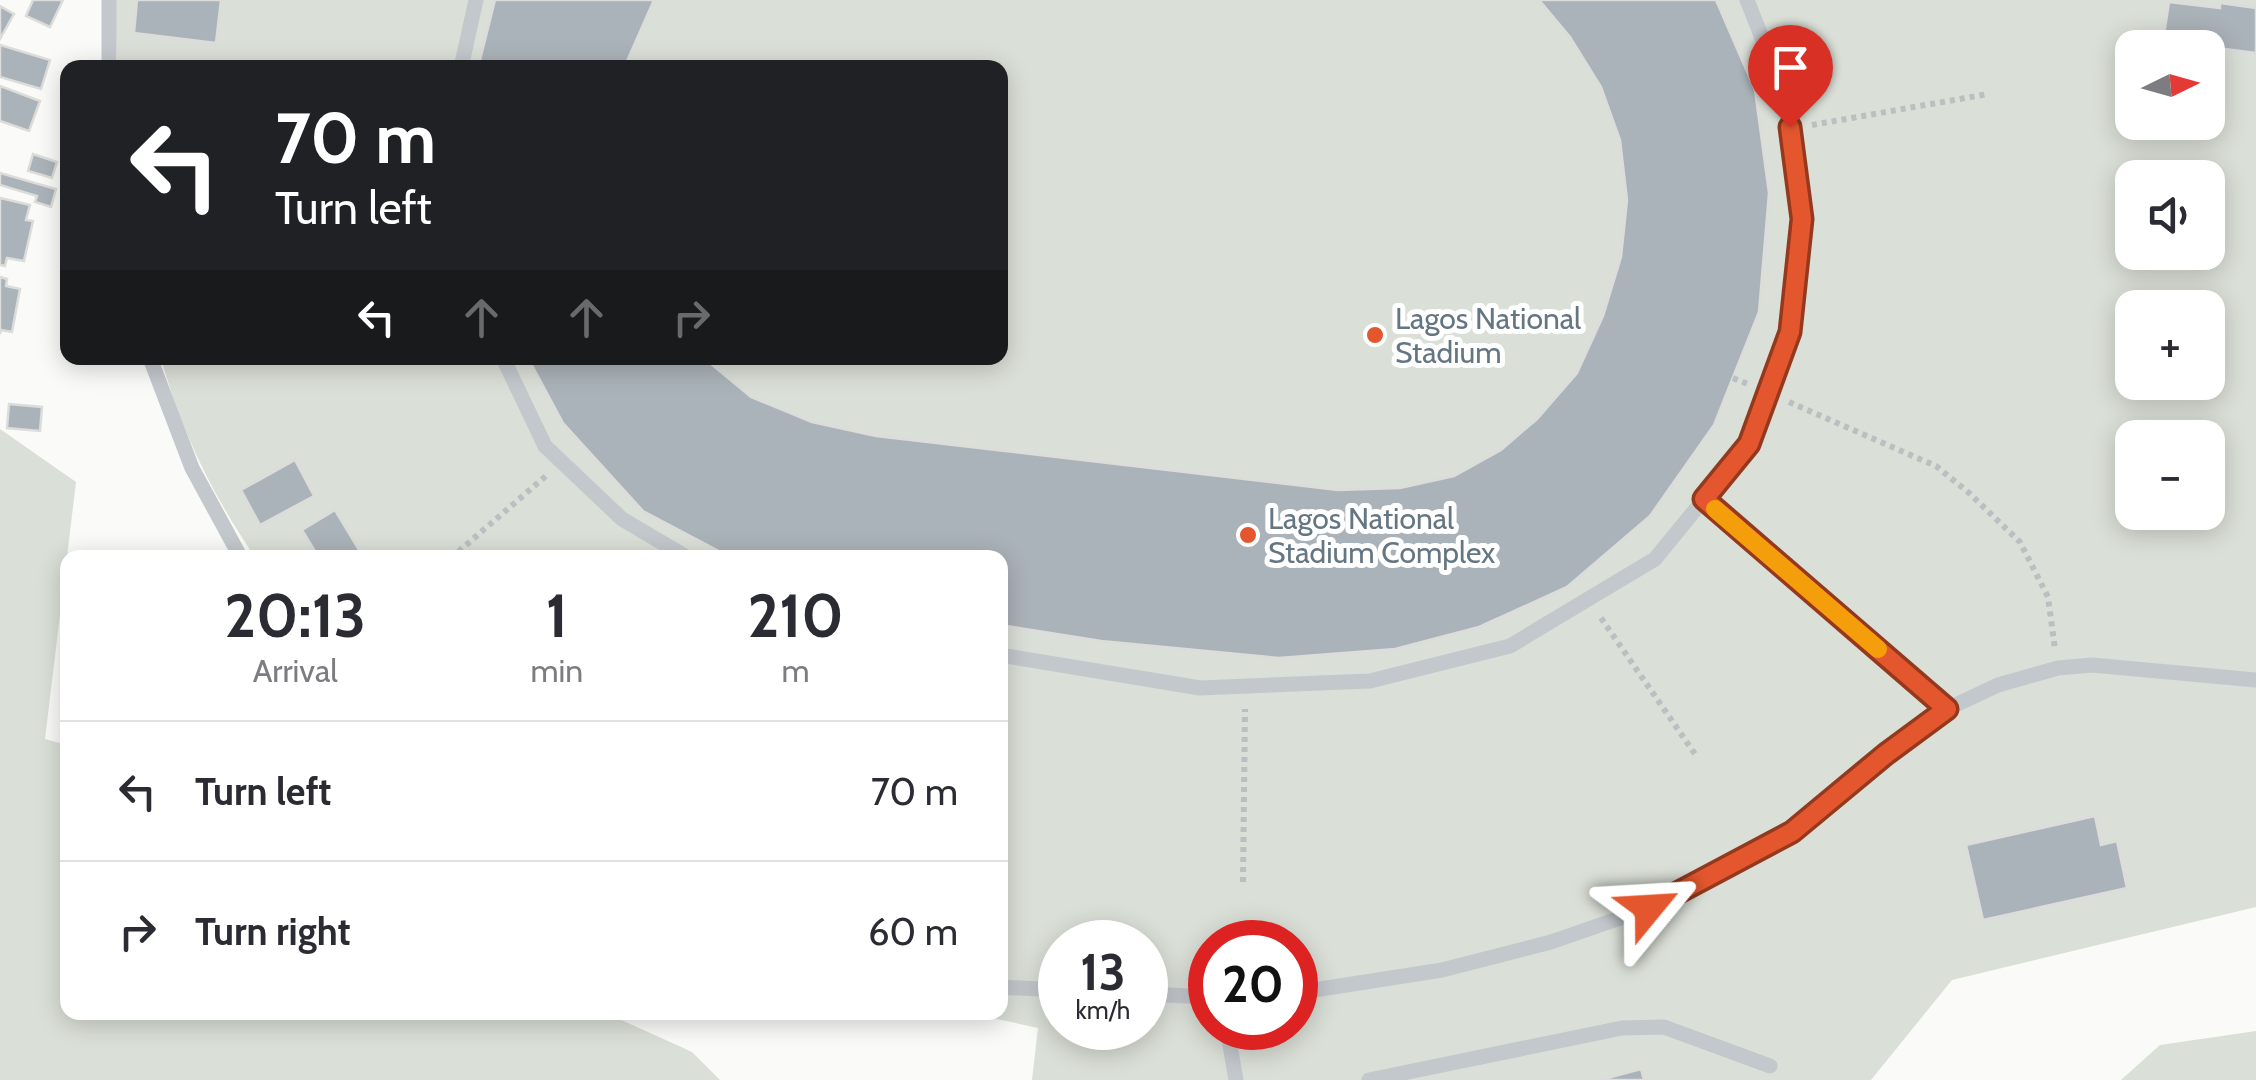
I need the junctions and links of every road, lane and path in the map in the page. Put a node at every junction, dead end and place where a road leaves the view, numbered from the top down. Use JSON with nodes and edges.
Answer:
{"nodes":[{"id":1,"x":108,"y":0,"type":"edge"},
{"id":2,"x":476,"y":0,"type":"edge"},
{"id":3,"x":1747,"y":0,"type":"edge"},
{"id":4,"x":109,"y":60,"type":"edge"},
{"id":5,"x":463,"y":60,"type":"edge"},
{"id":6,"x":1988,"y":94,"type":"dead end"},
{"id":7,"x":1799,"y":128,"type":"dead end"},
{"id":8,"x":153,"y":365,"type":"edge"},
{"id":9,"x":507,"y":365,"type":"edge"},
{"id":10,"x":1733,"y":378,"type":"dead end"},
{"id":11,"x":1766,"y":392,"type":"dead end"},
{"id":12,"x":1784,"y":400,"type":"dead end"},
{"id":13,"x":553,"y":470,"type":"dead end"},
{"id":14,"x":1704,"y":499,"type":"junction"},
{"id":15,"x":237,"y":550,"type":"edge"},
{"id":16,"x":461,"y":550,"type":"edge"},
{"id":17,"x":674,"y":550,"type":"edge"},
{"id":18,"x":1597,"y":612,"type":"dead end"},
{"id":19,"x":1008,"y":656,"type":"edge"},
{"id":20,"x":2058,"y":668,"type":"junction"},
{"id":21,"x":2256,"y":680,"type":"edge"},
{"id":22,"x":1245,"y":691,"type":"dead end"},
{"id":23,"x":1947,"y":709,"type":"junction"},
{"id":24,"x":1698,"y":757,"type":"dead end"},
{"id":25,"x":1243,"y":882,"type":"dead end"},
{"id":26,"x":1008,"y":987,"type":"edge"},
{"id":27,"x":1038,"y":989,"type":"edge"},
{"id":28,"x":1318,"y":989,"type":"edge"},
{"id":29,"x":1231,"y":1050,"type":"edge"},
{"id":30,"x":1770,"y":1066,"type":"dead end"},
{"id":31,"x":1236,"y":1080,"type":"edge"},
{"id":32,"x":1369,"y":1080,"type":"edge"}],
"edges":[{"from":1,"to":4,"type":"lane"},
{"from":2,"to":5,"type":"lane"},
{"from":3,"to":14,"type":"lane"},
{"from":6,"to":7,"type":"path"},
{"from":8,"to":15,"type":"lane"},
{"from":9,"to":17,"type":"lane"},
{"from":10,"to":11,"type":"path"},
{"from":12,"to":20,"type":"path"},
{"from":13,"to":16,"type":"path"},
{"from":14,"to":19,"type":"lane"},
{"from":14,"to":23,"type":"lane"},
{"from":18,"to":24,"type":"path"},
{"from":20,"to":21,"type":"lane"},
{"from":20,"to":23,"type":"lane"},
{"from":22,"to":25,"type":"path"},
{"from":23,"to":28,"type":"lane"},
{"from":26,"to":27,"type":"lane"},
{"from":29,"to":31,"type":"lane"},
{"from":30,"to":32,"type":"lane"}]}
